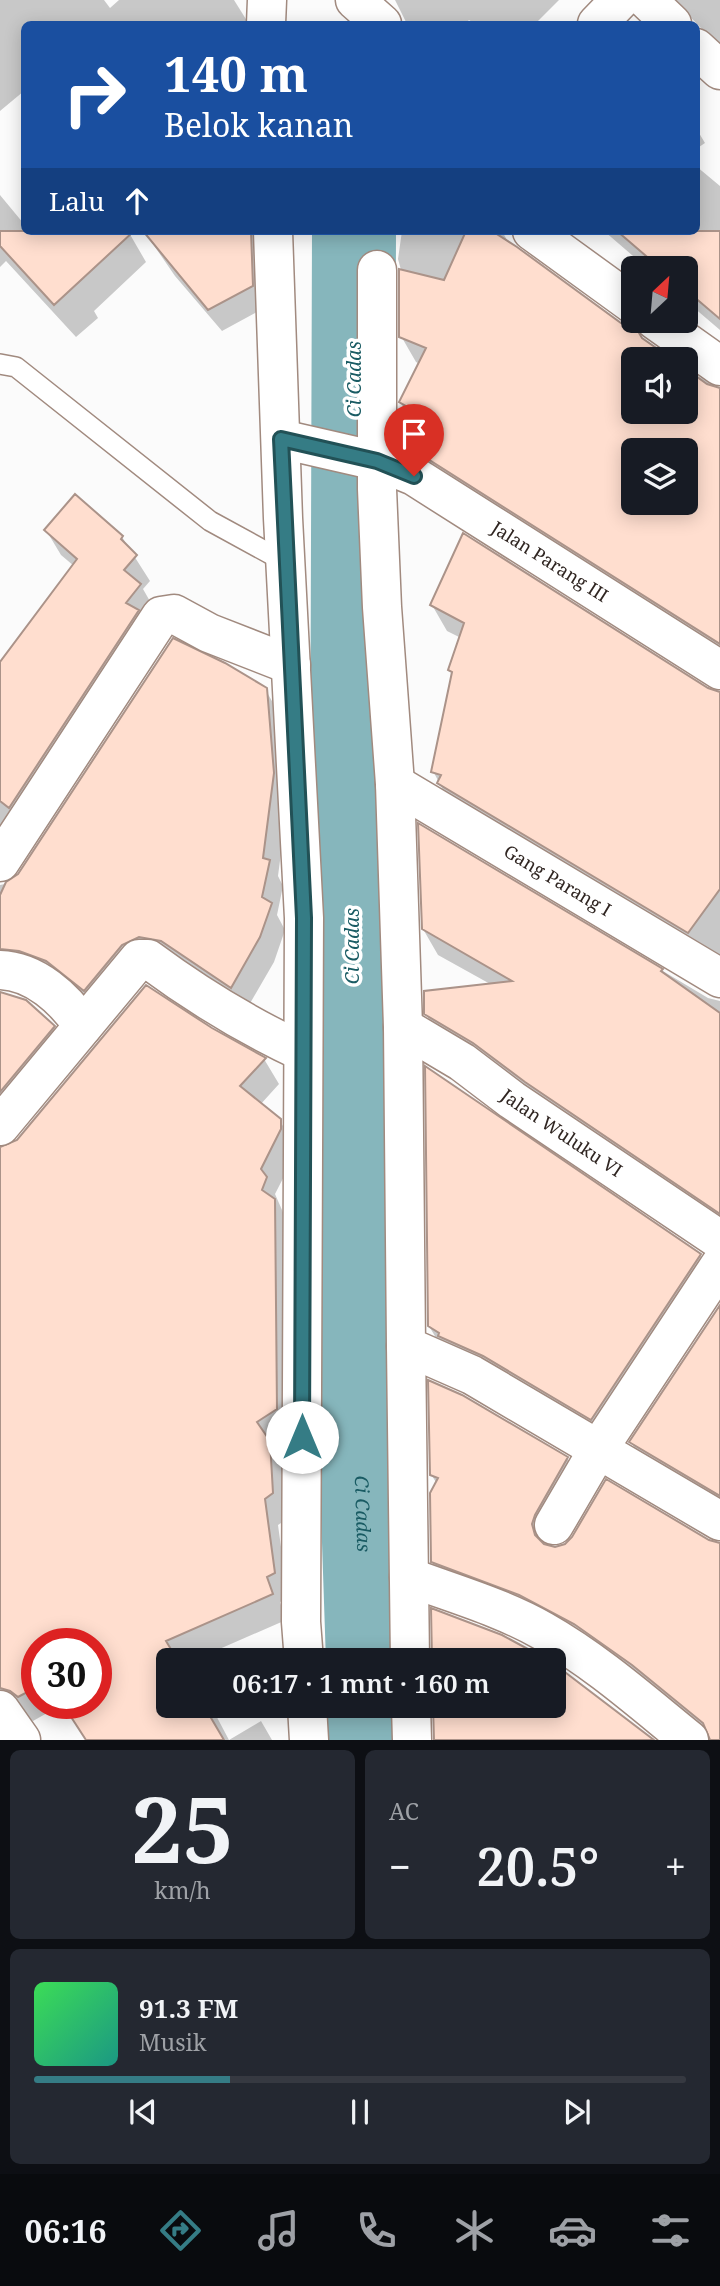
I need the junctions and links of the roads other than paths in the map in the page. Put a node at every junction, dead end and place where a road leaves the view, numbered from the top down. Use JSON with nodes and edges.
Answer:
{"nodes":[{"id":1,"x":267,"y":0,"type":"edge"},
{"id":2,"x":620,"y":0,"type":"edge"},
{"id":3,"x":647,"y":0,"type":"edge"},
{"id":4,"x":266,"y":21,"type":"edge"},
{"id":5,"x":600,"y":21,"type":"edge"},
{"id":6,"x":670,"y":21,"type":"edge"},
{"id":7,"x":700,"y":52,"type":"edge"},
{"id":8,"x":720,"y":70,"type":"edge"},
{"id":9,"x":273,"y":235,"type":"edge"},
{"id":10,"x":538,"y":235,"type":"edge"},
{"id":11,"x":377,"y":270,"type":"dead end"},
{"id":12,"x":621,"y":295,"type":"edge"},
{"id":13,"x":673,"y":333,"type":"edge"},
{"id":14,"x":0,"y":364,"type":"edge"},
{"id":15,"x":720,"y":366,"type":"edge"},
{"id":16,"x":281,"y":439,"type":"junction"},
{"id":17,"x":370,"y":459,"type":"junction"},
{"id":18,"x":285,"y":562,"type":"junction"},
{"id":19,"x":291,"y":665,"type":"junction"},
{"id":20,"x":720,"y":670,"type":"edge"},
{"id":21,"x":395,"y":784,"type":"junction"},
{"id":22,"x":0,"y":862,"type":"edge"},
{"id":23,"x":0,"y":970,"type":"edge"},
{"id":24,"x":720,"y":978,"type":"edge"},
{"id":25,"x":83,"y":1026,"type":"junction"},
{"id":26,"x":403,"y":1027,"type":"junction"},
{"id":27,"x":303,"y":1052,"type":"junction"},
{"id":28,"x":0,"y":1126,"type":"edge"},
{"id":29,"x":720,"y":1240,"type":"edge"},
{"id":30,"x":720,"y":1265,"type":"edge"},
{"id":31,"x":406,"y":1346,"type":"junction"},
{"id":32,"x":599,"y":1448,"type":"junction"},
{"id":33,"x":720,"y":1521,"type":"edge"},
{"id":34,"x":554,"y":1525,"type":"dead end"},
{"id":35,"x":409,"y":1577,"type":"junction"},
{"id":36,"x":304,"y":1648,"type":"edge"},
{"id":37,"x":410,"y":1648,"type":"edge"},
{"id":38,"x":0,"y":1710,"type":"edge"},
{"id":39,"x":308,"y":1718,"type":"edge"},
{"id":40,"x":411,"y":1718,"type":"edge"},
{"id":41,"x":21,"y":1740,"type":"edge"},
{"id":42,"x":309,"y":1740,"type":"edge"},
{"id":43,"x":412,"y":1740,"type":"edge"},
{"id":44,"x":689,"y":1740,"type":"edge"}],
"edges":[{"from":1,"to":4,"type":"street"},
{"from":2,"to":5,"type":"street"},
{"from":3,"to":6,"type":"street"},
{"from":7,"to":8,"type":"street"},
{"from":9,"to":16,"type":"street"},
{"from":10,"to":12,"type":"street"},
{"from":11,"to":17,"type":"street"},
{"from":13,"to":15,"type":"street"},
{"from":14,"to":18,"type":"lane"},
{"from":16,"to":17,"type":"street","name":"Jalan Parang III"},
{"from":16,"to":18,"type":"street"},
{"from":17,"to":20,"type":"street","name":"Jalan Parang III"},
{"from":17,"to":21,"type":"street"},
{"from":18,"to":19,"type":"street"},
{"from":19,"to":22,"type":"street"},
{"from":19,"to":27,"type":"street"},
{"from":21,"to":24,"type":"street","name":"Gang Parang I"},
{"from":21,"to":26,"type":"street"},
{"from":23,"to":25,"type":"street"},
{"from":25,"to":27,"type":"street"},
{"from":25,"to":28,"type":"street"},
{"from":26,"to":29,"type":"street","name":"Jalan Wuluku VI"},
{"from":26,"to":31,"type":"street"},
{"from":27,"to":36,"type":"street"},
{"from":30,"to":32,"type":"street"},
{"from":31,"to":32,"type":"street"},
{"from":31,"to":35,"type":"street"},
{"from":32,"to":33,"type":"street"},
{"from":32,"to":34,"type":"street"},
{"from":35,"to":37,"type":"street"},
{"from":35,"to":44,"type":"street"},
{"from":38,"to":41,"type":"street"},
{"from":39,"to":42,"type":"street"},
{"from":40,"to":43,"type":"street"}]}
